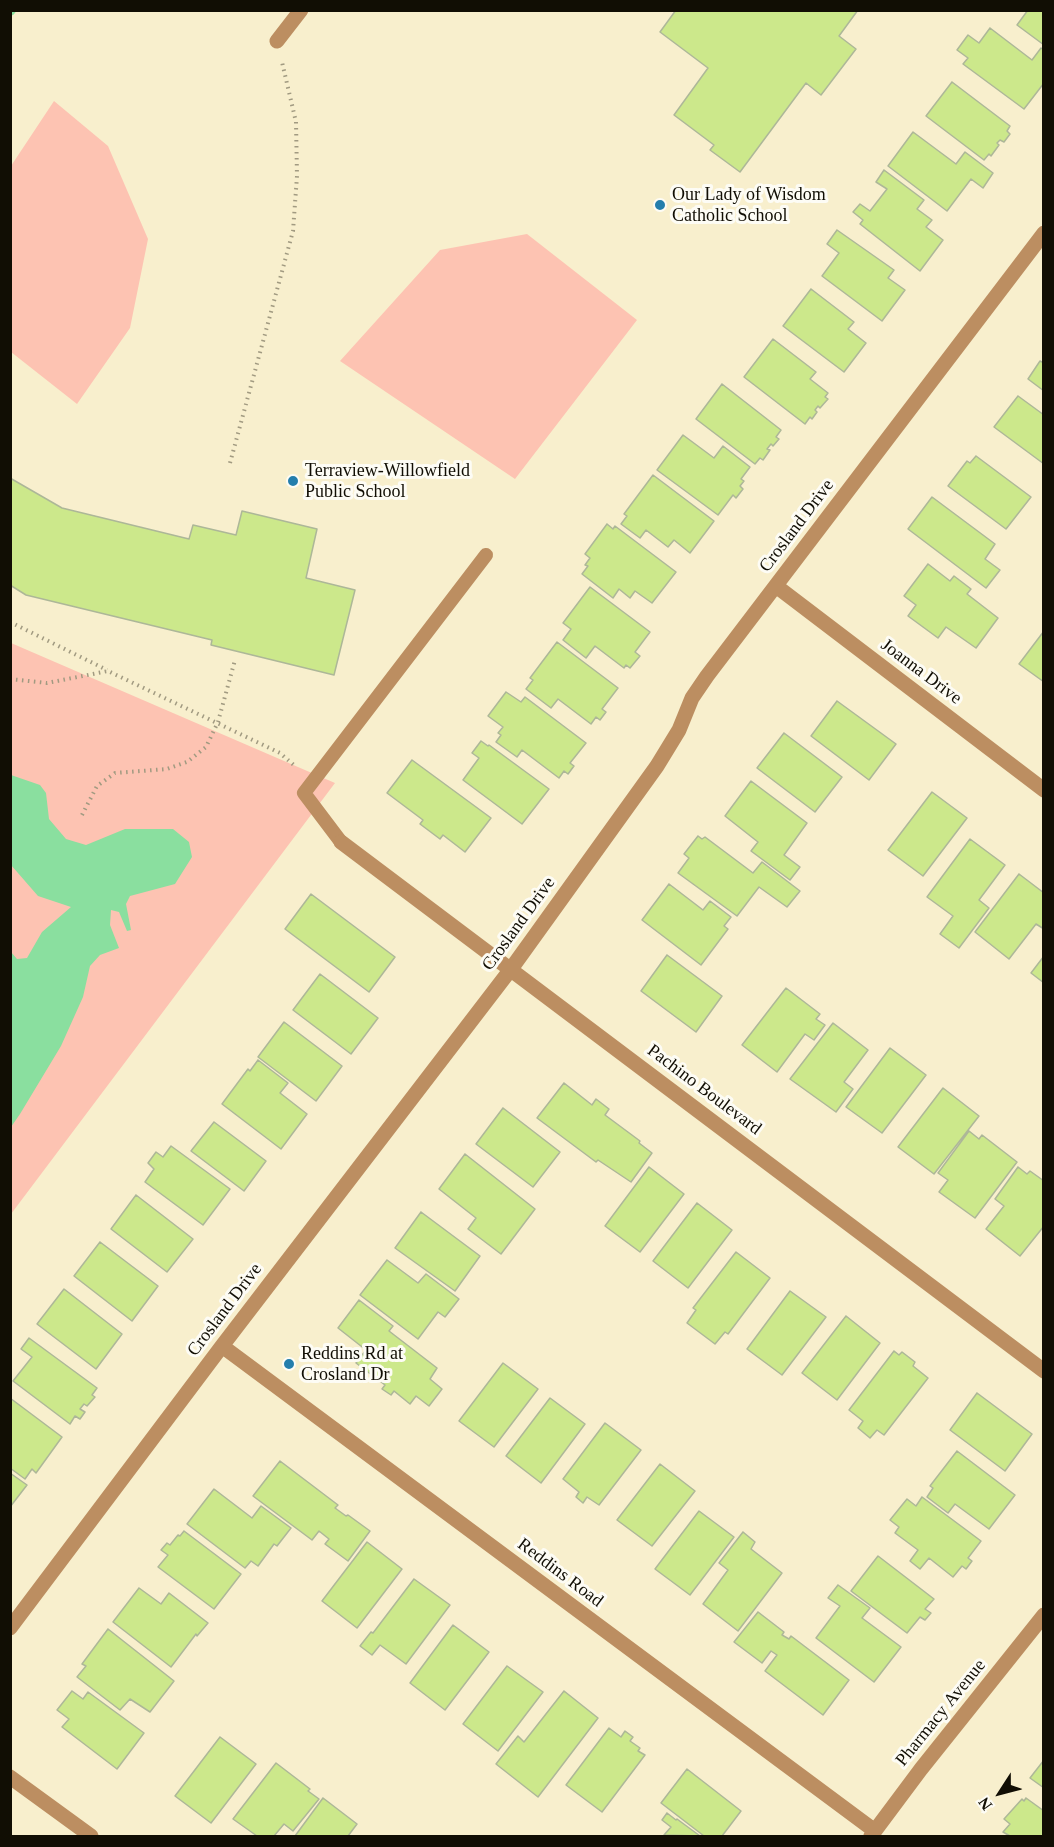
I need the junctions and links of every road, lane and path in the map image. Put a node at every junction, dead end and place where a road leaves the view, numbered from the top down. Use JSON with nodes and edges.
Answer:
{"nodes":[{"id":1,"x":301,"y":10,"type":"edge"},
{"id":2,"x":277,"y":41,"type":"joint"},
{"id":3,"x":1044,"y":233,"type":"edge"},
{"id":4,"x":230,"y":462,"type":"dead end"},
{"id":5,"x":486,"y":555,"type":"dead end"},
{"id":6,"x":776,"y":586,"type":"junction"},
{"id":7,"x":10,"y":622,"type":"edge"},
{"id":8,"x":235,"y":660,"type":"dead end"},
{"id":9,"x":108,"y":671,"type":"junction"},
{"id":10,"x":10,"y":679,"type":"edge"},
{"id":11,"x":218,"y":722,"type":"junction"},
{"id":12,"x":313,"y":781,"type":"junction"},
{"id":13,"x":1044,"y":790,"type":"edge"},
{"id":14,"x":82,"y":815,"type":"dead end"},
{"id":15,"x":341,"y":842,"type":"joint"},
{"id":16,"x":510,"y":969,"type":"junction"},
{"id":17,"x":222,"y":1346,"type":"junction"},
{"id":18,"x":1044,"y":1371,"type":"edge"},
{"id":19,"x":1044,"y":1615,"type":"edge"},
{"id":20,"x":10,"y":1628,"type":"edge"},
{"id":21,"x":10,"y":1777,"type":"edge"},
{"id":22,"x":873,"y":1834,"type":"edge"},
{"id":23,"x":92,"y":1836,"type":"edge"}],
"edges":[{"from":1,"to":2,"type":"street"},
{"from":2,"to":4,"type":"path"},
{"from":3,"to":6,"type":"street","name":"Crosland Drive"},
{"from":5,"to":12,"type":"lane"},
{"from":6,"to":13,"type":"street","name":"Joanna Drive"},
{"from":6,"to":16,"type":"street","name":"Crosland Drive"},
{"from":7,"to":9,"type":"path"},
{"from":8,"to":11,"type":"path"},
{"from":9,"to":10,"type":"path"},
{"from":9,"to":11,"type":"path"},
{"from":11,"to":12,"type":"path"},
{"from":11,"to":14,"type":"path"},
{"from":12,"to":15,"type":"lane"},
{"from":15,"to":16,"type":"street","name":"Pachino Boulevard"},
{"from":16,"to":17,"type":"street","name":"Crosland Drive"},
{"from":16,"to":18,"type":"street","name":"Pachino Boulevard"},
{"from":17,"to":20,"type":"street","name":"Crosland Drive"},
{"from":17,"to":22,"type":"street","name":"Reddins Road"},
{"from":19,"to":22,"type":"street","name":"Pharmacy Avenue"},
{"from":21,"to":23,"type":"street"}]}
